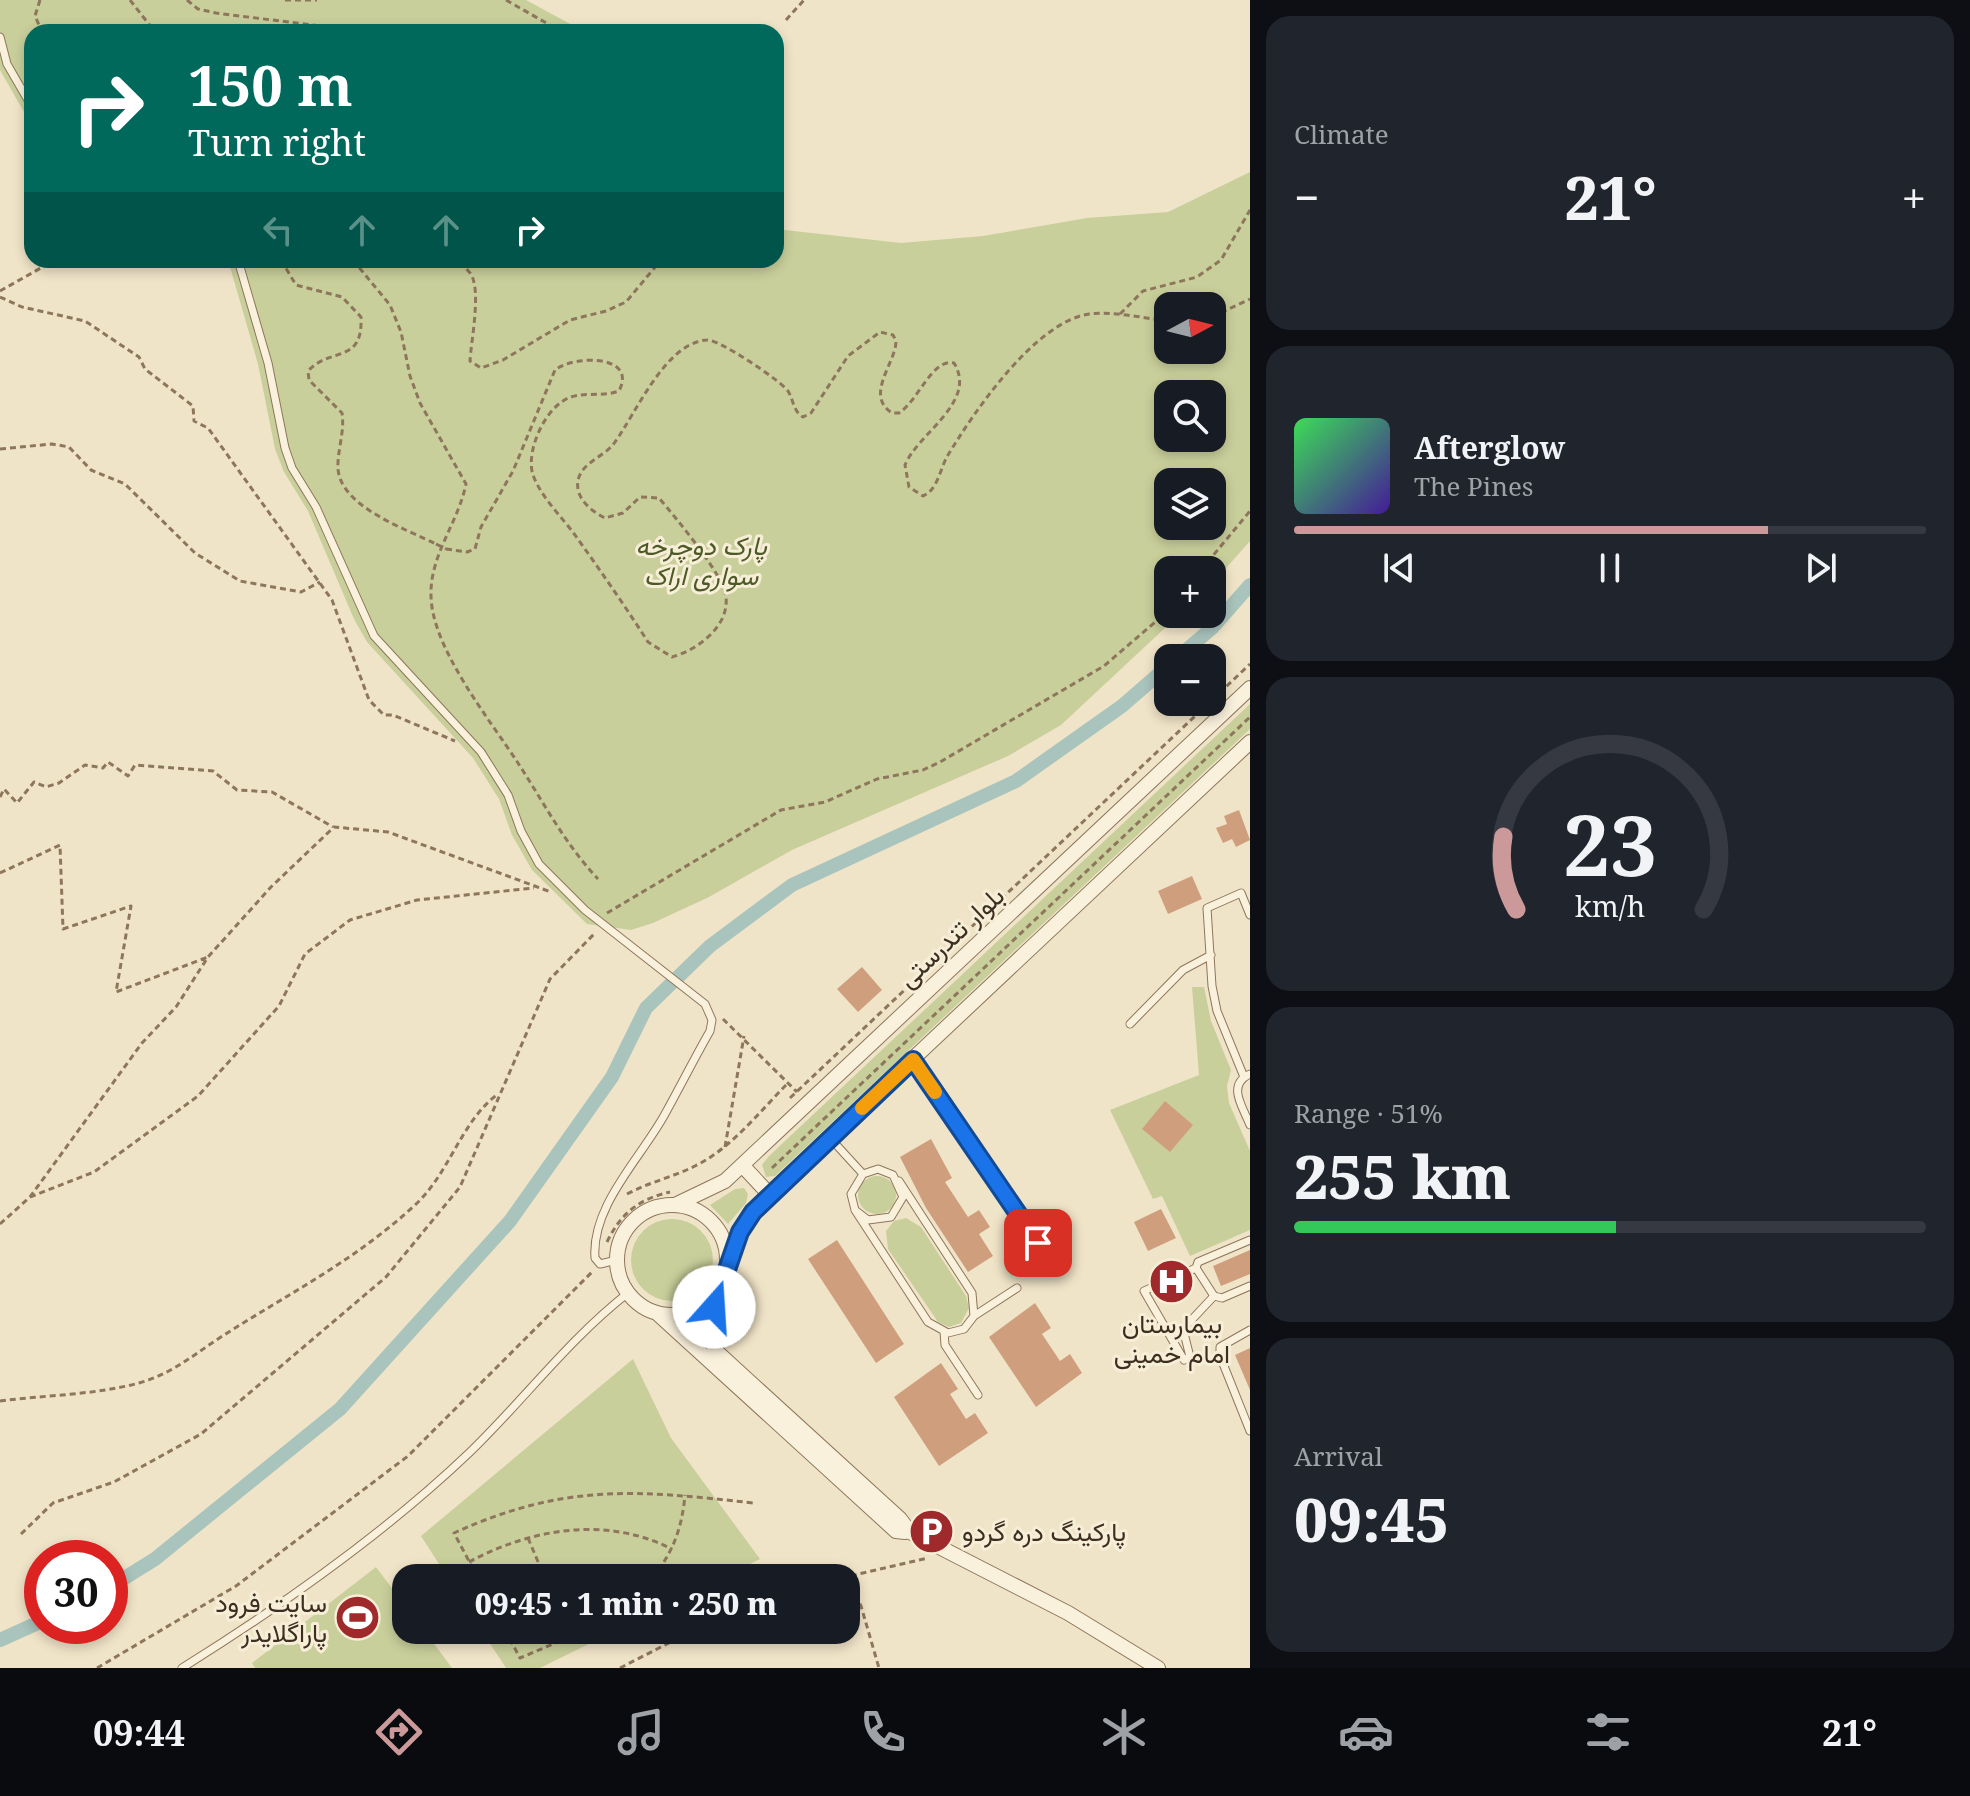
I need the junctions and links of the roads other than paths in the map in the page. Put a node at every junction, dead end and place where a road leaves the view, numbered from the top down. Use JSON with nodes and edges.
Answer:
{"nodes":[{"id":1,"x":0,"y":37,"type":"edge"},
{"id":2,"x":24,"y":93,"type":"edge"},
{"id":3,"x":240,"y":268,"type":"edge"},
{"id":4,"x":1250,"y":688,"type":"edge"},
{"id":5,"x":1250,"y":742,"type":"edge"},
{"id":6,"x":1250,"y":915,"type":"edge"},
{"id":7,"x":1211,"y":955,"type":"junction"},
{"id":8,"x":1130,"y":1024,"type":"dead end"},
{"id":9,"x":913,"y":1060,"type":"junction"},
{"id":10,"x":1247,"y":1076,"type":"edge"},
{"id":11,"x":1250,"y":1125,"type":"edge"},
{"id":12,"x":830,"y":1138,"type":"junction"},
{"id":13,"x":742,"y":1165,"type":"junction"},
{"id":14,"x":863,"y":1174,"type":"junction"},
{"id":15,"x":899,"y":1181,"type":"junction"},
{"id":16,"x":769,"y":1194,"type":"junction"},
{"id":17,"x":676,"y":1197,"type":"junction"},
{"id":18,"x":855,"y":1210,"type":"junction"},
{"id":19,"x":1250,"y":1240,"type":"edge"},
{"id":20,"x":617,"y":1260,"type":"junction"},
{"id":21,"x":1056,"y":1268,"type":"dead end"},
{"id":22,"x":1196,"y":1268,"type":"junction"},
{"id":23,"x":726,"y":1273,"type":"junction"},
{"id":24,"x":1250,"y":1286,"type":"edge"},
{"id":25,"x":1017,"y":1288,"type":"dead end"},
{"id":26,"x":719,"y":1289,"type":"junction"},
{"id":27,"x":628,"y":1293,"type":"junction"},
{"id":28,"x":1214,"y":1296,"type":"junction"},
{"id":29,"x":657,"y":1313,"type":"junction"},
{"id":30,"x":974,"y":1316,"type":"junction"},
{"id":31,"x":1250,"y":1330,"type":"edge"},
{"id":32,"x":944,"y":1332,"type":"junction"},
{"id":33,"x":714,"y":1359,"type":"junction"},
{"id":34,"x":978,"y":1395,"type":"dead end"},
{"id":35,"x":1250,"y":1431,"type":"edge"},
{"id":36,"x":182,"y":1668,"type":"edge"},
{"id":37,"x":1158,"y":1668,"type":"edge"}],
"edges":[{"from":1,"to":2,"type":"lane"},
{"from":3,"to":20,"type":"lane"},
{"from":4,"to":13,"type":"street","name":"بلوار تندرستی"},
{"from":5,"to":9,"type":"street"},
{"from":6,"to":7,"type":"lane"},
{"from":7,"to":8,"type":"lane"},
{"from":7,"to":10,"type":"lane"},
{"from":9,"to":12,"type":"street"},
{"from":9,"to":21,"type":"lane"},
{"from":10,"to":11,"type":"lane"},
{"from":12,"to":14,"type":"lane"},
{"from":12,"to":16,"type":"street"},
{"from":13,"to":16,"type":"street"},
{"from":13,"to":17,"type":"street","name":"بلوار تندرستی"},
{"from":14,"to":15,"type":"lane"},
{"from":14,"to":18,"type":"lane"},
{"from":15,"to":18,"type":"lane"},
{"from":15,"to":30,"type":"lane"},
{"from":16,"to":23,"type":"street"},
{"from":17,"to":20,"type":"street"},
{"from":17,"to":23,"type":"street"},
{"from":18,"to":32,"type":"lane"},
{"from":19,"to":22,"type":"lane"},
{"from":20,"to":27,"type":"street"},
{"from":22,"to":28,"type":"lane"},
{"from":22,"to":28,"type":"lane"},
{"from":23,"to":26,"type":"street"},
{"from":24,"to":28,"type":"lane"},
{"from":25,"to":30,"type":"lane"},
{"from":26,"to":29,"type":"street"},
{"from":26,"to":33,"type":"street"},
{"from":27,"to":29,"type":"street"},
{"from":27,"to":36,"type":"lane"},
{"from":29,"to":33,"type":"street"},
{"from":30,"to":32,"type":"lane"},
{"from":31,"to":35,"type":"lane"},
{"from":32,"to":34,"type":"lane"},
{"from":33,"to":37,"type":"street"}]}
